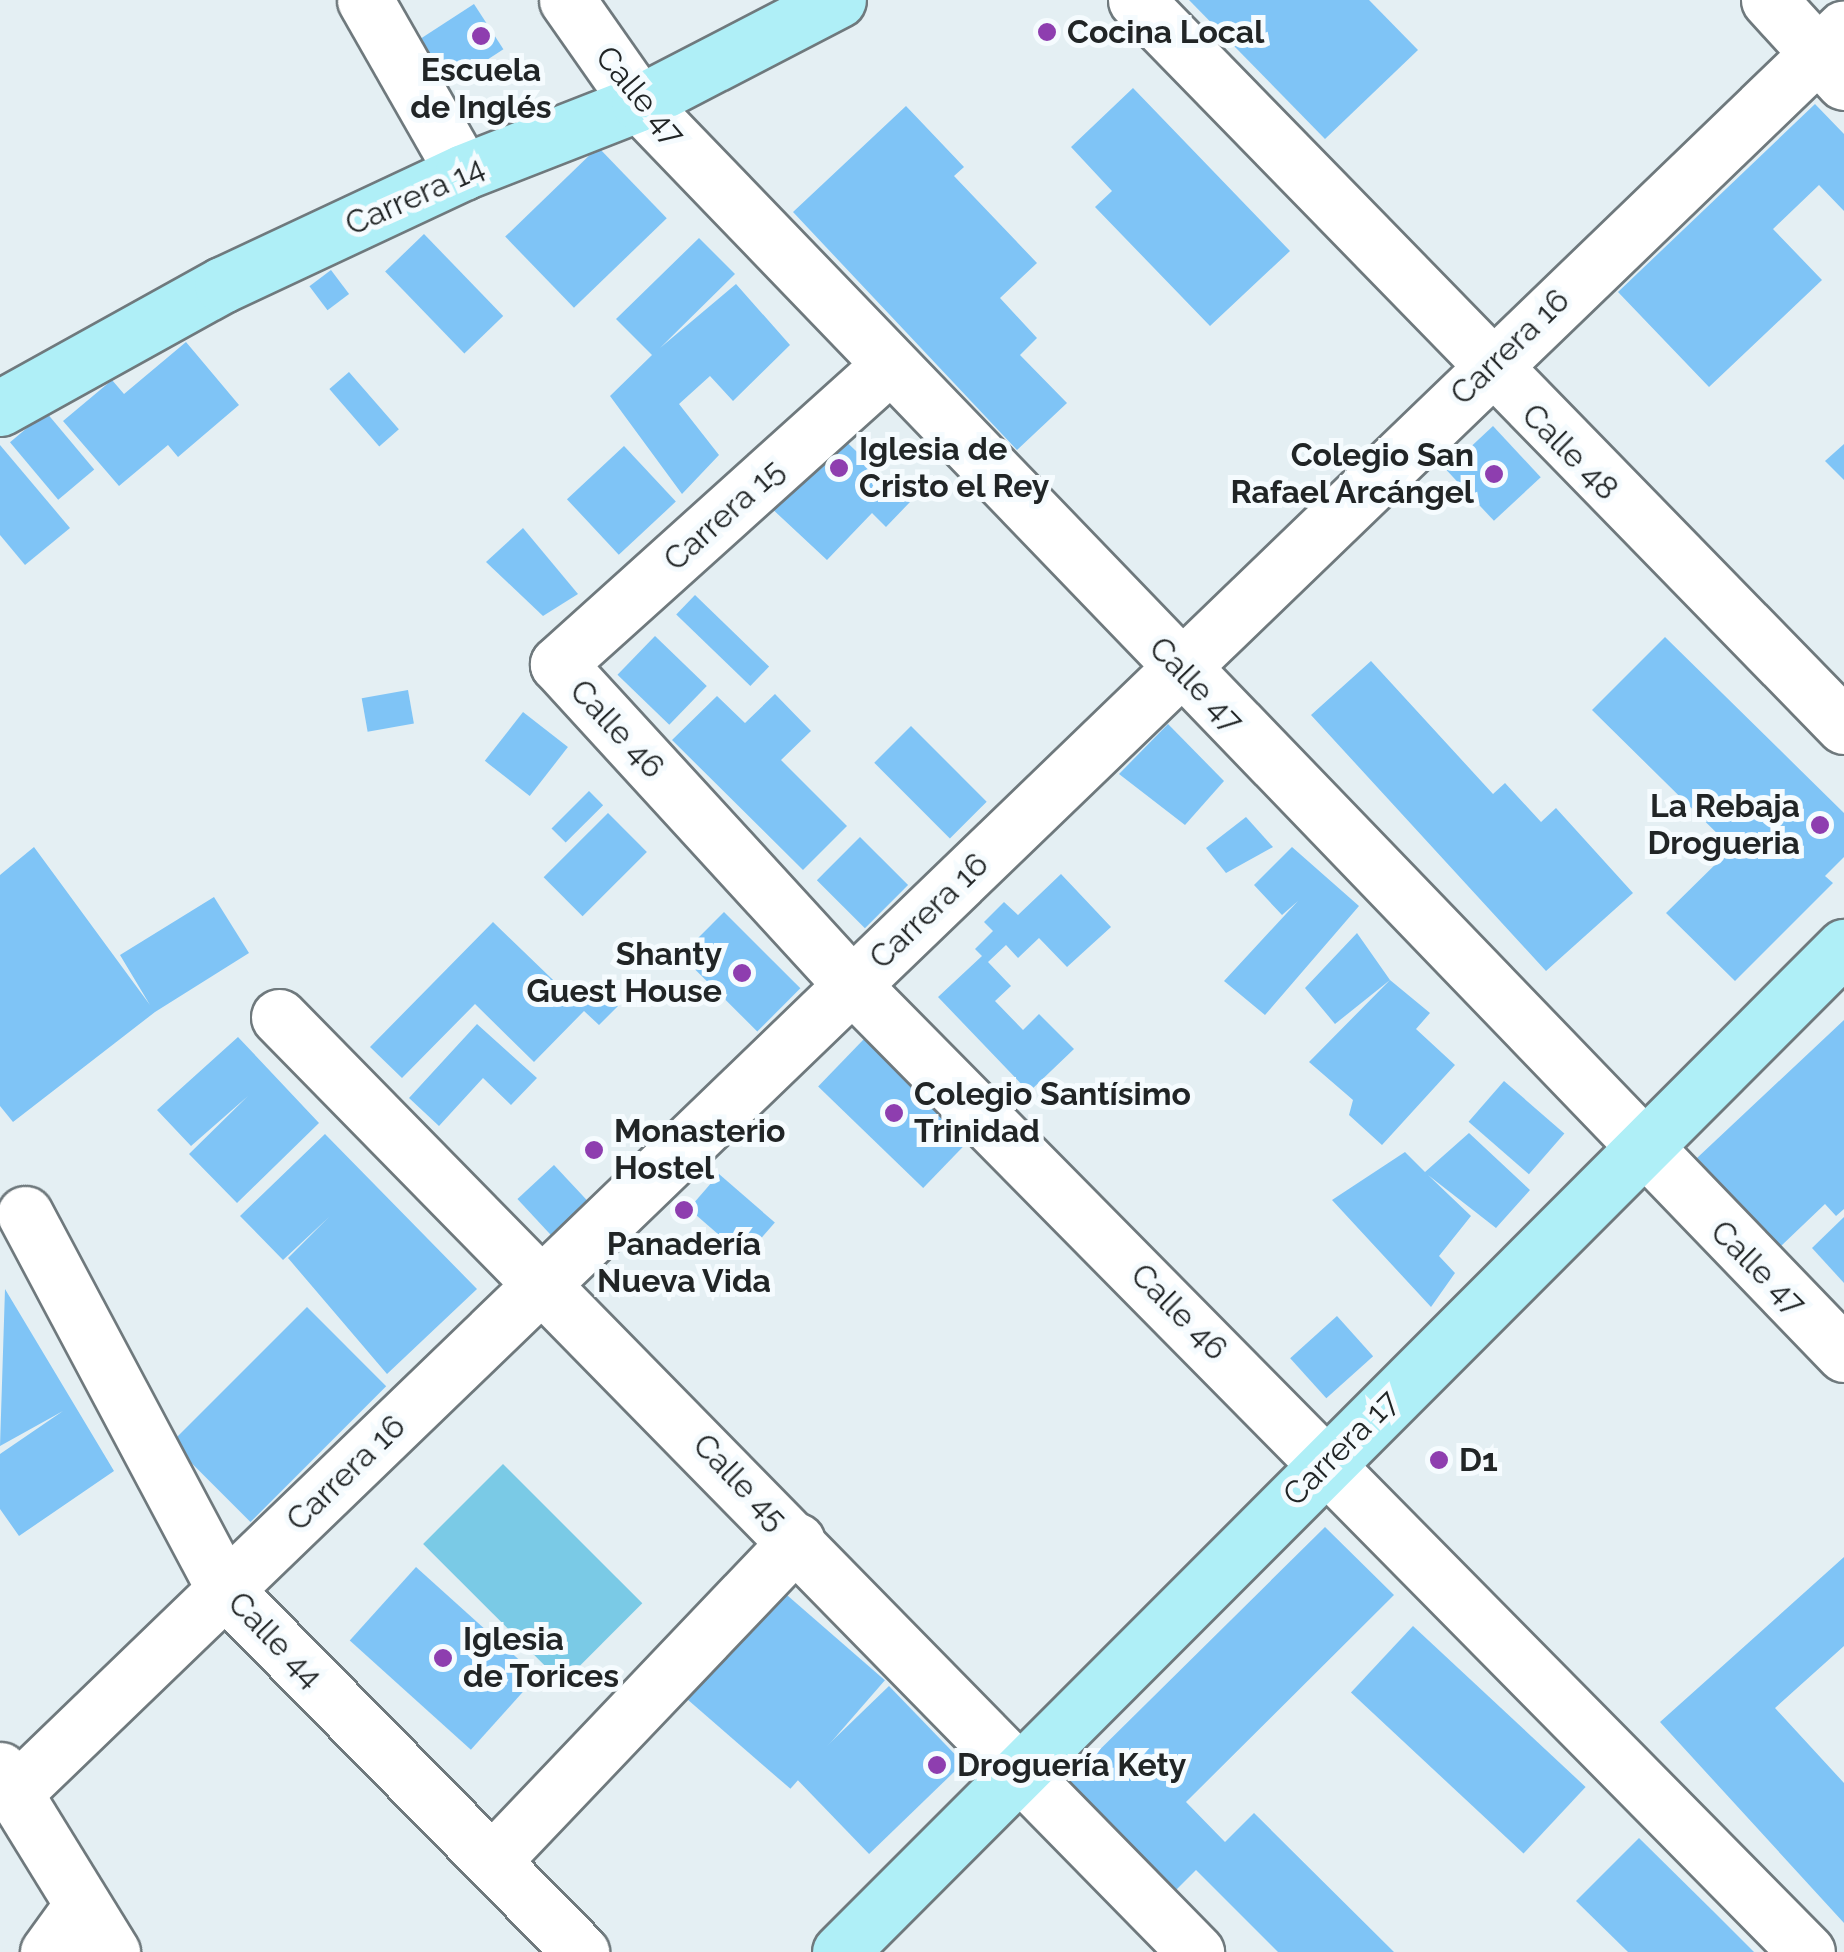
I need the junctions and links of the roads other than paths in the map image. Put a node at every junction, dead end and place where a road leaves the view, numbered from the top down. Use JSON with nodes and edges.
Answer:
{"nodes":[{"id":1,"x":365,"y":0,"type":"edge"},
{"id":2,"x":567,"y":0,"type":"edge"},
{"id":3,"x":838,"y":0,"type":"edge"},
{"id":4,"x":1136,"y":0,"type":"edge"},
{"id":5,"x":1769,"y":0,"type":"edge"},
{"id":6,"x":1835,"y":55,"type":"edge"},
{"id":7,"x":639,"y":102,"type":"junction"},
{"id":8,"x":463,"y":172,"type":"junction"},
{"id":9,"x":890,"y":365,"type":"junction"},
{"id":10,"x":1486,"y":369,"type":"junction"},
{"id":11,"x":0,"y":408,"type":"edge"},
{"id":12,"x":558,"y":664,"type":"joint"},
{"id":13,"x":1180,"y":668,"type":"junction"},
{"id":14,"x":1844,"y":726,"type":"edge"},
{"id":15,"x":1844,"y":947,"type":"edge"},
{"id":16,"x":852,"y":985,"type":"junction"},
{"id":17,"x":279,"y":1017,"type":"dead end"},
{"id":18,"x":1641,"y":1150,"type":"junction"},
{"id":19,"x":25,"y":1214,"type":"dead end"},
{"id":20,"x":544,"y":1282,"type":"junction"},
{"id":21,"x":1844,"y":1354,"type":"edge"},
{"id":22,"x":1328,"y":1460,"type":"junction"},
{"id":23,"x":797,"y":1541,"type":"junction"},
{"id":24,"x":225,"y":1590,"type":"junction"},
{"id":25,"x":1018,"y":1773,"type":"junction"},
{"id":26,"x":7,"y":1782,"type":"edge"},
{"id":27,"x":492,"y":1861,"type":"junction"},
{"id":28,"x":82,"y":1905,"type":"junction"},
{"id":29,"x":48,"y":1952,"type":"edge"},
{"id":30,"x":112,"y":1952,"type":"edge"},
{"id":31,"x":581,"y":1952,"type":"edge"},
{"id":32,"x":840,"y":1952,"type":"edge"},
{"id":33,"x":1196,"y":1952,"type":"edge"},
{"id":34,"x":1807,"y":1952,"type":"edge"}],
"edges":[{"from":1,"to":8,"type":"street"},
{"from":2,"to":7,"type":"street","name":"Calle 47"},
{"from":3,"to":7,"type":"main road","name":"Carrera 14"},
{"from":4,"to":10,"type":"street","name":"Calle 48"},
{"from":5,"to":6,"type":"street"},
{"from":6,"to":10,"type":"street","name":"Carrera 16"},
{"from":7,"to":8,"type":"main road","name":"Carrera 14"},
{"from":7,"to":9,"type":"street","name":"Calle 47"},
{"from":8,"to":11,"type":"main road","name":"Carrera 14"},
{"from":9,"to":12,"type":"street","name":"Carrera 15"},
{"from":9,"to":13,"type":"street","name":"Calle 47"},
{"from":10,"to":13,"type":"street","name":"Carrera 16"},
{"from":10,"to":14,"type":"street","name":"Calle 48"},
{"from":12,"to":16,"type":"street","name":"Calle 46"},
{"from":13,"to":16,"type":"street","name":"Carrera 16"},
{"from":13,"to":18,"type":"street","name":"Calle 47"},
{"from":15,"to":18,"type":"main road","name":"Carrera 17"},
{"from":16,"to":20,"type":"street","name":"Carrera 16"},
{"from":16,"to":22,"type":"street","name":"Calle 46"},
{"from":17,"to":20,"type":"street","name":"Calle 45"},
{"from":18,"to":21,"type":"street","name":"Calle 47"},
{"from":18,"to":22,"type":"main road","name":"Carrera 17"},
{"from":19,"to":24,"type":"street","name":"Calle 44"},
{"from":20,"to":23,"type":"street","name":"Calle 45"},
{"from":20,"to":24,"type":"street","name":"Carrera 16"},
{"from":22,"to":25,"type":"main road","name":"Carrera 17"},
{"from":22,"to":34,"type":"street","name":"Calle 46"},
{"from":23,"to":25,"type":"street","name":"Calle 45"},
{"from":23,"to":27,"type":"street"},
{"from":24,"to":26,"type":"street","name":"Carrera 16"},
{"from":24,"to":27,"type":"street","name":"Calle 44"},
{"from":25,"to":32,"type":"main road","name":"Carrera 17"},
{"from":25,"to":33,"type":"street","name":"Calle 45"},
{"from":26,"to":28,"type":"street"},
{"from":27,"to":31,"type":"street","name":"Calle 44"},
{"from":28,"to":29,"type":"street"},
{"from":28,"to":30,"type":"street"}]}
